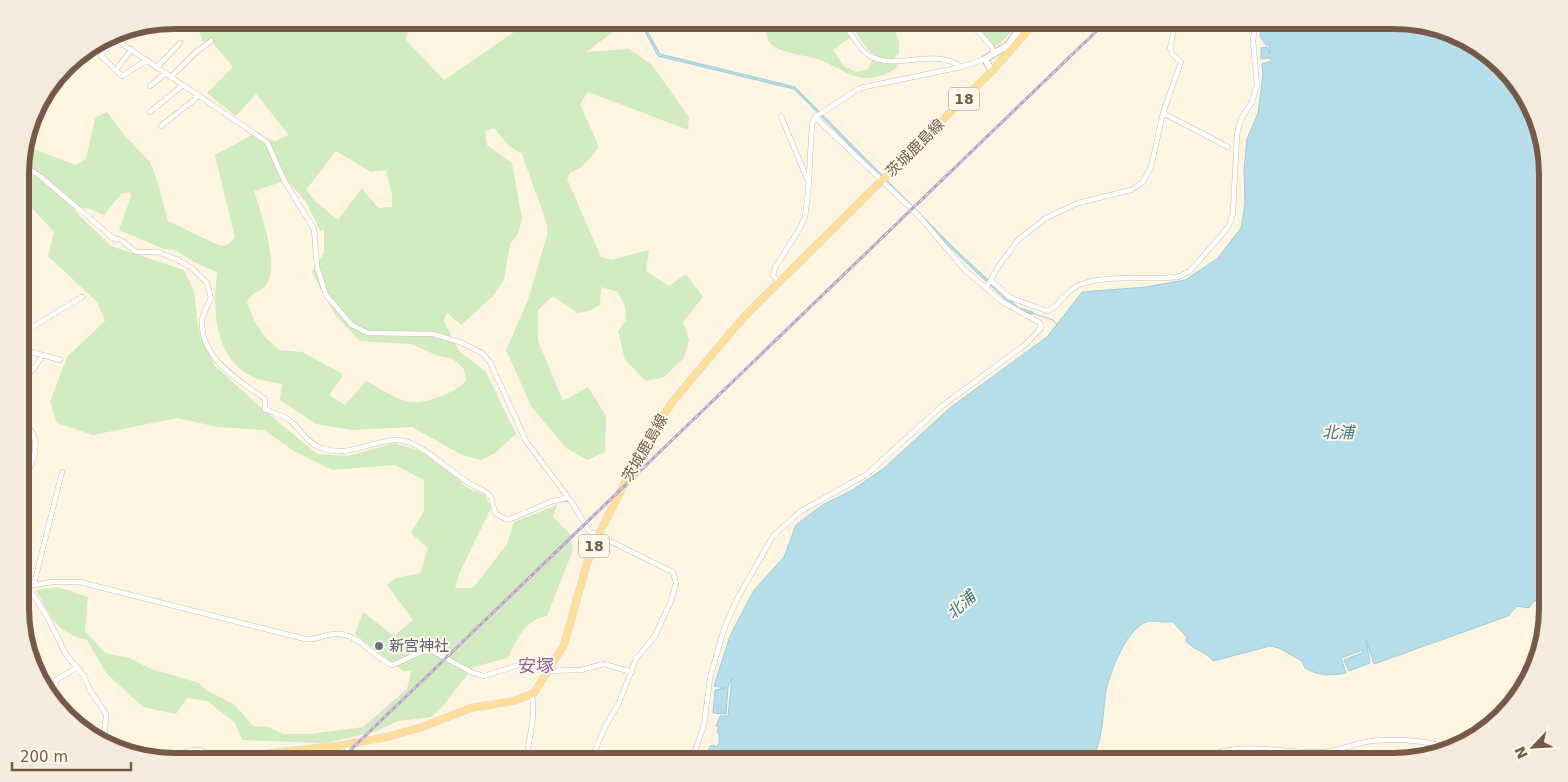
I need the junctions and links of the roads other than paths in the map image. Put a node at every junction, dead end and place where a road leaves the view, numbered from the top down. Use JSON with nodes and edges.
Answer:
{"nodes":[{"id":1,"x":848,"y":29,"type":"edge"},
{"id":2,"x":976,"y":29,"type":"edge"},
{"id":3,"x":1020,"y":29,"type":"edge"},
{"id":4,"x":1029,"y":29,"type":"edge"},
{"id":5,"x":1174,"y":29,"type":"edge"},
{"id":6,"x":1255,"y":29,"type":"edge"},
{"id":7,"x":118,"y":40,"type":"edge"},
{"id":8,"x":211,"y":41,"type":"dead end"},
{"id":9,"x":180,"y":43,"type":"dead end"},
{"id":10,"x":106,"y":46,"type":"edge"},
{"id":11,"x":132,"y":49,"type":"junction"},
{"id":12,"x":994,"y":54,"type":"junction"},
{"id":13,"x":985,"y":59,"type":"junction"},
{"id":14,"x":147,"y":60,"type":"junction"},
{"id":15,"x":157,"y":67,"type":"junction"},
{"id":16,"x":961,"y":67,"type":"junction"},
{"id":17,"x":116,"y":70,"type":"junction"},
{"id":18,"x":992,"y":71,"type":"junction"},
{"id":19,"x":166,"y":73,"type":"junction"},
{"id":20,"x":171,"y":77,"type":"junction"},
{"id":21,"x":184,"y":85,"type":"junction"},
{"id":22,"x":150,"y":86,"type":"dead end"},
{"id":23,"x":199,"y":96,"type":"junction"},
{"id":24,"x":150,"y":112,"type":"dead end"},
{"id":25,"x":1163,"y":113,"type":"junction"},
{"id":26,"x":818,"y":114,"type":"junction"},
{"id":27,"x":780,"y":116,"type":"dead end"},
{"id":28,"x":161,"y":126,"type":"dead end"},
{"id":29,"x":1228,"y":148,"type":"dead end"},
{"id":30,"x":29,"y":168,"type":"edge"},
{"id":31,"x":884,"y":178,"type":"junction"},
{"id":32,"x":808,"y":182,"type":"junction"},
{"id":33,"x":992,"y":281,"type":"junction"},
{"id":34,"x":778,"y":282,"type":"junction"},
{"id":35,"x":986,"y":288,"type":"junction"},
{"id":36,"x":82,"y":297,"type":"dead end"},
{"id":37,"x":29,"y":329,"type":"edge"},
{"id":38,"x":29,"y":351,"type":"edge"},
{"id":39,"x":43,"y":355,"type":"junction"},
{"id":40,"x":60,"y":360,"type":"dead end"},
{"id":41,"x":32,"y":371,"type":"dead end"},
{"id":42,"x":29,"y":429,"type":"edge"},
{"id":43,"x":29,"y":465,"type":"edge"},
{"id":44,"x":62,"y":472,"type":"dead end"},
{"id":45,"x":568,"y":498,"type":"junction"},
{"id":46,"x":598,"y":536,"type":"junction"},
{"id":47,"x":34,"y":584,"type":"junction"},
{"id":48,"x":29,"y":586,"type":"edge"},
{"id":49,"x":29,"y":588,"type":"edge"},
{"id":50,"x":76,"y":668,"type":"junction"},
{"id":51,"x":548,"y":671,"type":"junction"},
{"id":52,"x":632,"y":672,"type":"junction"},
{"id":53,"x":52,"y":687,"type":"edge"},
{"id":54,"x":530,"y":695,"type":"junction"},
{"id":55,"x":105,"y":735,"type":"edge"},
{"id":56,"x":344,"y":745,"type":"junction"},
{"id":57,"x":1442,"y":746,"type":"edge"},
{"id":58,"x":183,"y":753,"type":"edge"},
{"id":59,"x":209,"y":753,"type":"edge"},
{"id":60,"x":272,"y":753,"type":"edge"},
{"id":61,"x":352,"y":753,"type":"edge"},
{"id":62,"x":527,"y":753,"type":"edge"},
{"id":63,"x":594,"y":753,"type":"edge"},
{"id":64,"x":693,"y":753,"type":"edge"},
{"id":65,"x":1215,"y":753,"type":"edge"}],
"edges":[{"from":1,"to":16,"type":"street"},
{"from":2,"to":12,"type":"street"},
{"from":3,"to":12,"type":"main road"},
{"from":4,"to":18,"type":"main road","name":"茨城鹿島線","number":"18"},
{"from":5,"to":25,"type":"street"},
{"from":6,"to":33,"type":"street"},
{"from":7,"to":11,"type":"street"},
{"from":8,"to":20,"type":"street"},
{"from":9,"to":15,"type":"street"},
{"from":10,"to":17,"type":"street"},
{"from":11,"to":14,"type":"street"},
{"from":11,"to":17,"type":"street"},
{"from":12,"to":13,"type":"main road"},
{"from":13,"to":16,"type":"street"},
{"from":13,"to":18,"type":"main road"},
{"from":14,"to":15,"type":"street"},
{"from":14,"to":17,"type":"street"},
{"from":15,"to":19,"type":"street"},
{"from":16,"to":26,"type":"street"},
{"from":18,"to":31,"type":"main road","name":"茨城鹿島線","number":"18"},
{"from":19,"to":20,"type":"street"},
{"from":19,"to":22,"type":"street"},
{"from":20,"to":21,"type":"street"},
{"from":21,"to":23,"type":"street"},
{"from":21,"to":24,"type":"street"},
{"from":23,"to":28,"type":"street"},
{"from":23,"to":45,"type":"street"},
{"from":25,"to":29,"type":"street"},
{"from":25,"to":33,"type":"street"},
{"from":26,"to":31,"type":"street"},
{"from":26,"to":32,"type":"street"},
{"from":27,"to":32,"type":"street"},
{"from":30,"to":45,"type":"street"},
{"from":31,"to":34,"type":"main road","name":"茨城鹿島線","number":"18"},
{"from":31,"to":35,"type":"street"},
{"from":32,"to":34,"type":"street"},
{"from":33,"to":35,"type":"street"},
{"from":34,"to":46,"type":"main road","name":"茨城鹿島線","number":"18"},
{"from":35,"to":64,"type":"street"},
{"from":36,"to":37,"type":"street"},
{"from":38,"to":39,"type":"street"},
{"from":39,"to":40,"type":"street"},
{"from":39,"to":41,"type":"street"},
{"from":42,"to":43,"type":"street"},
{"from":44,"to":47,"type":"street"},
{"from":45,"to":46,"type":"street"},
{"from":46,"to":51,"type":"main road","name":"茨城鹿島線","number":"18"},
{"from":46,"to":52,"type":"street"},
{"from":47,"to":48,"type":"street"},
{"from":47,"to":51,"type":"street"},
{"from":49,"to":50,"type":"street"},
{"from":50,"to":53,"type":"street"},
{"from":50,"to":55,"type":"street"},
{"from":51,"to":52,"type":"street"},
{"from":51,"to":54,"type":"main road","name":"茨城鹿島線","number":"18"},
{"from":52,"to":63,"type":"street"},
{"from":54,"to":56,"type":"main road"},
{"from":54,"to":62,"type":"street"},
{"from":56,"to":60,"type":"main road"},
{"from":56,"to":61,"type":"street"},
{"from":57,"to":65,"type":"street"},
{"from":58,"to":59,"type":"street"}]}
